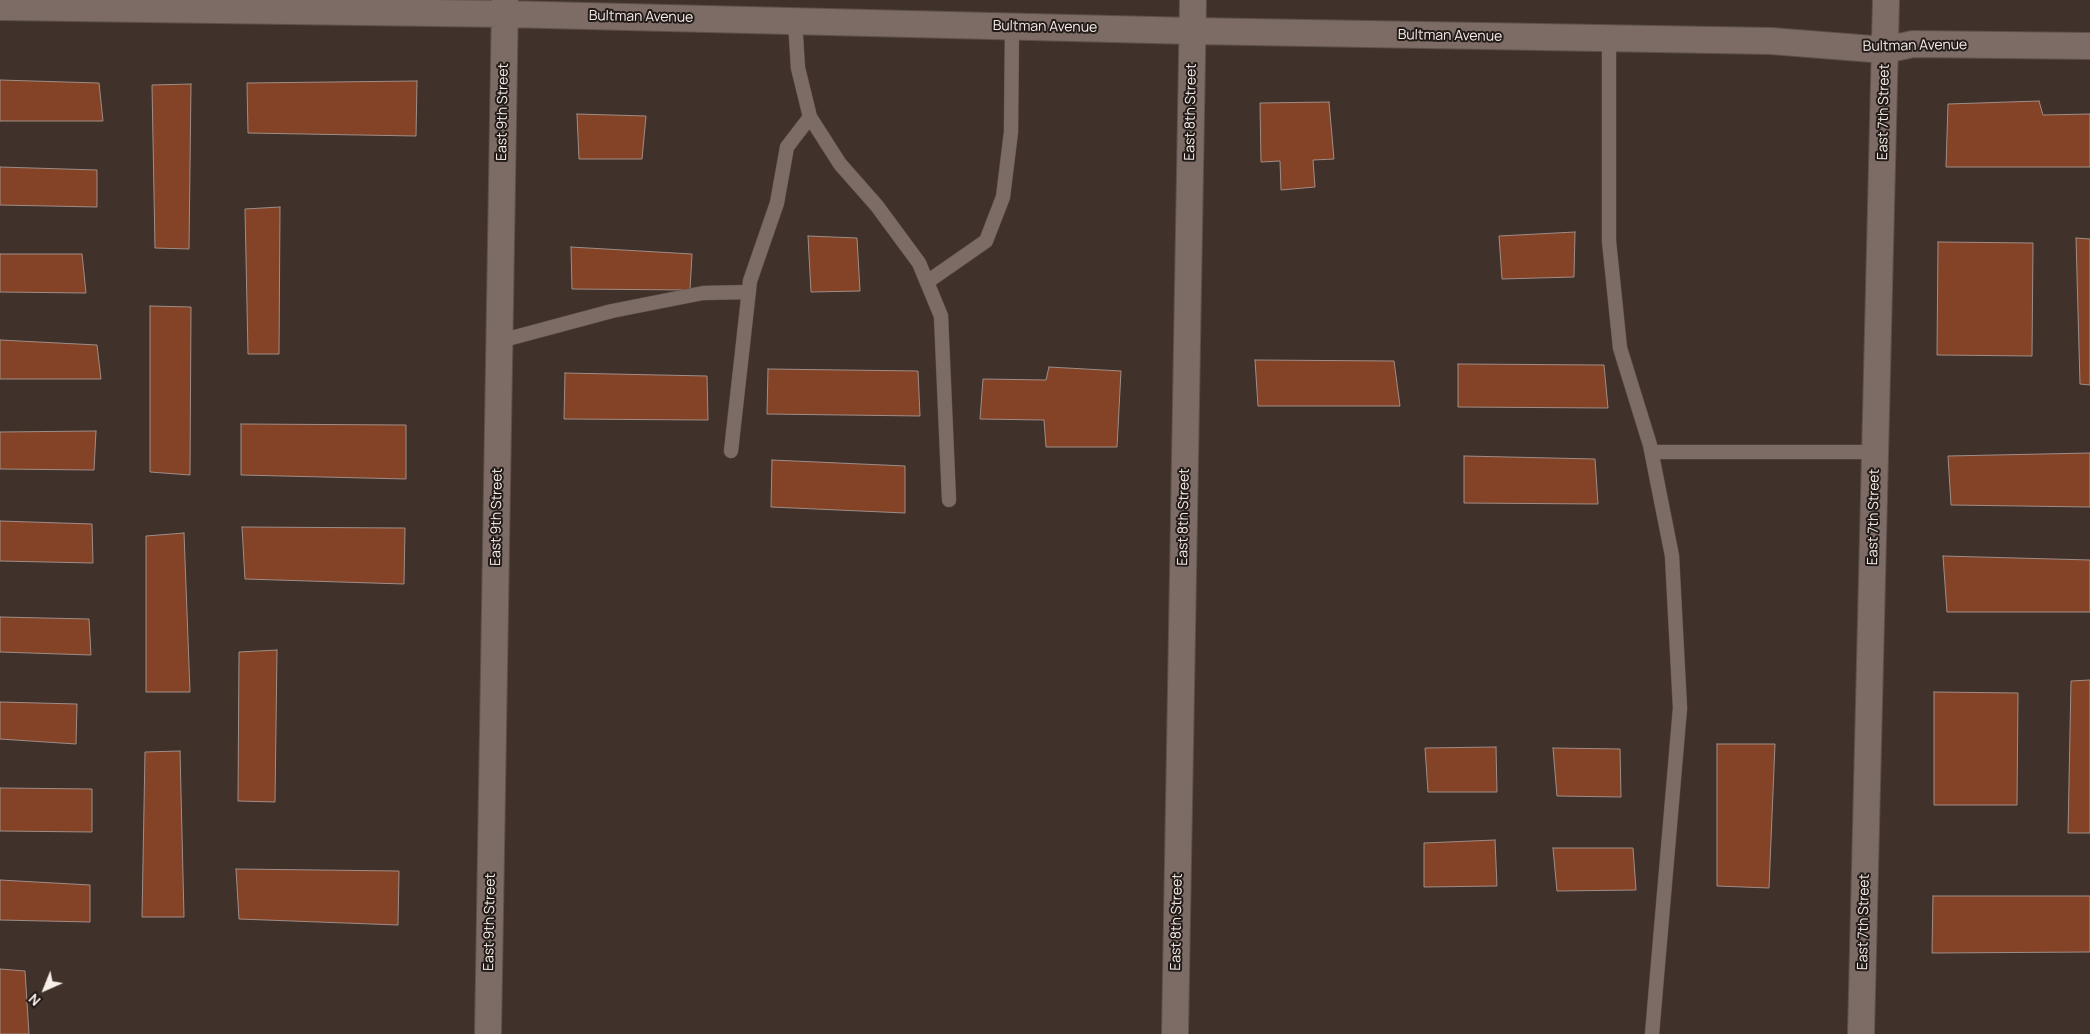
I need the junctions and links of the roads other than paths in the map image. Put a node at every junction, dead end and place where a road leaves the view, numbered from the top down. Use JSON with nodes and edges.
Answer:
{"nodes":[{"id":1,"x":1193,"y":0,"type":"edge"},
{"id":2,"x":1886,"y":0,"type":"edge"},
{"id":3,"x":0,"y":7,"type":"edge"},
{"id":4,"x":505,"y":7,"type":"edge"},
{"id":5,"x":795,"y":21,"type":"junction"},
{"id":6,"x":1012,"y":26,"type":"junction"},
{"id":7,"x":1193,"y":31,"type":"junction"},
{"id":8,"x":1609,"y":39,"type":"junction"},
{"id":9,"x":2090,"y":46,"type":"edge"},
{"id":10,"x":1885,"y":50,"type":"junction"},
{"id":11,"x":810,"y":117,"type":"junction"},
{"id":12,"x":927,"y":282,"type":"junction"},
{"id":13,"x":749,"y":292,"type":"junction"},
{"id":14,"x":500,"y":341,"type":"junction"},
{"id":15,"x":731,"y":450,"type":"dead end"},
{"id":16,"x":1652,"y":452,"type":"junction"},
{"id":17,"x":1876,"y":452,"type":"junction"},
{"id":18,"x":948,"y":500,"type":"dead end"},
{"id":19,"x":488,"y":1034,"type":"edge"},
{"id":20,"x":1175,"y":1034,"type":"edge"},
{"id":21,"x":1652,"y":1034,"type":"edge"},
{"id":22,"x":1861,"y":1034,"type":"edge"}],
"edges":[{"from":1,"to":7,"type":"street","name":"East 8th Street"},
{"from":2,"to":10,"type":"street","name":"East 7th Street"},
{"from":3,"to":4,"type":"street","name":"Bultman Avenue"},
{"from":4,"to":5,"type":"street","name":"Bultman Avenue"},
{"from":4,"to":14,"type":"street","name":"East 9th Street"},
{"from":5,"to":6,"type":"street","name":"Bultman Avenue"},
{"from":5,"to":11,"type":"lane"},
{"from":6,"to":7,"type":"street","name":"Bultman Avenue"},
{"from":6,"to":12,"type":"lane"},
{"from":7,"to":8,"type":"street","name":"Bultman Avenue"},
{"from":7,"to":20,"type":"street","name":"East 8th Street"},
{"from":8,"to":10,"type":"street","name":"Bultman Avenue"},
{"from":8,"to":16,"type":"lane"},
{"from":9,"to":10,"type":"street","name":"Bultman Avenue"},
{"from":10,"to":17,"type":"street","name":"East 7th Street"},
{"from":11,"to":12,"type":"lane"},
{"from":11,"to":13,"type":"lane"},
{"from":12,"to":18,"type":"lane"},
{"from":13,"to":14,"type":"lane"},
{"from":13,"to":15,"type":"lane"},
{"from":14,"to":19,"type":"street","name":"East 9th Street"},
{"from":16,"to":17,"type":"lane"},
{"from":16,"to":21,"type":"lane"},
{"from":17,"to":22,"type":"street","name":"East 7th Street"}]}
